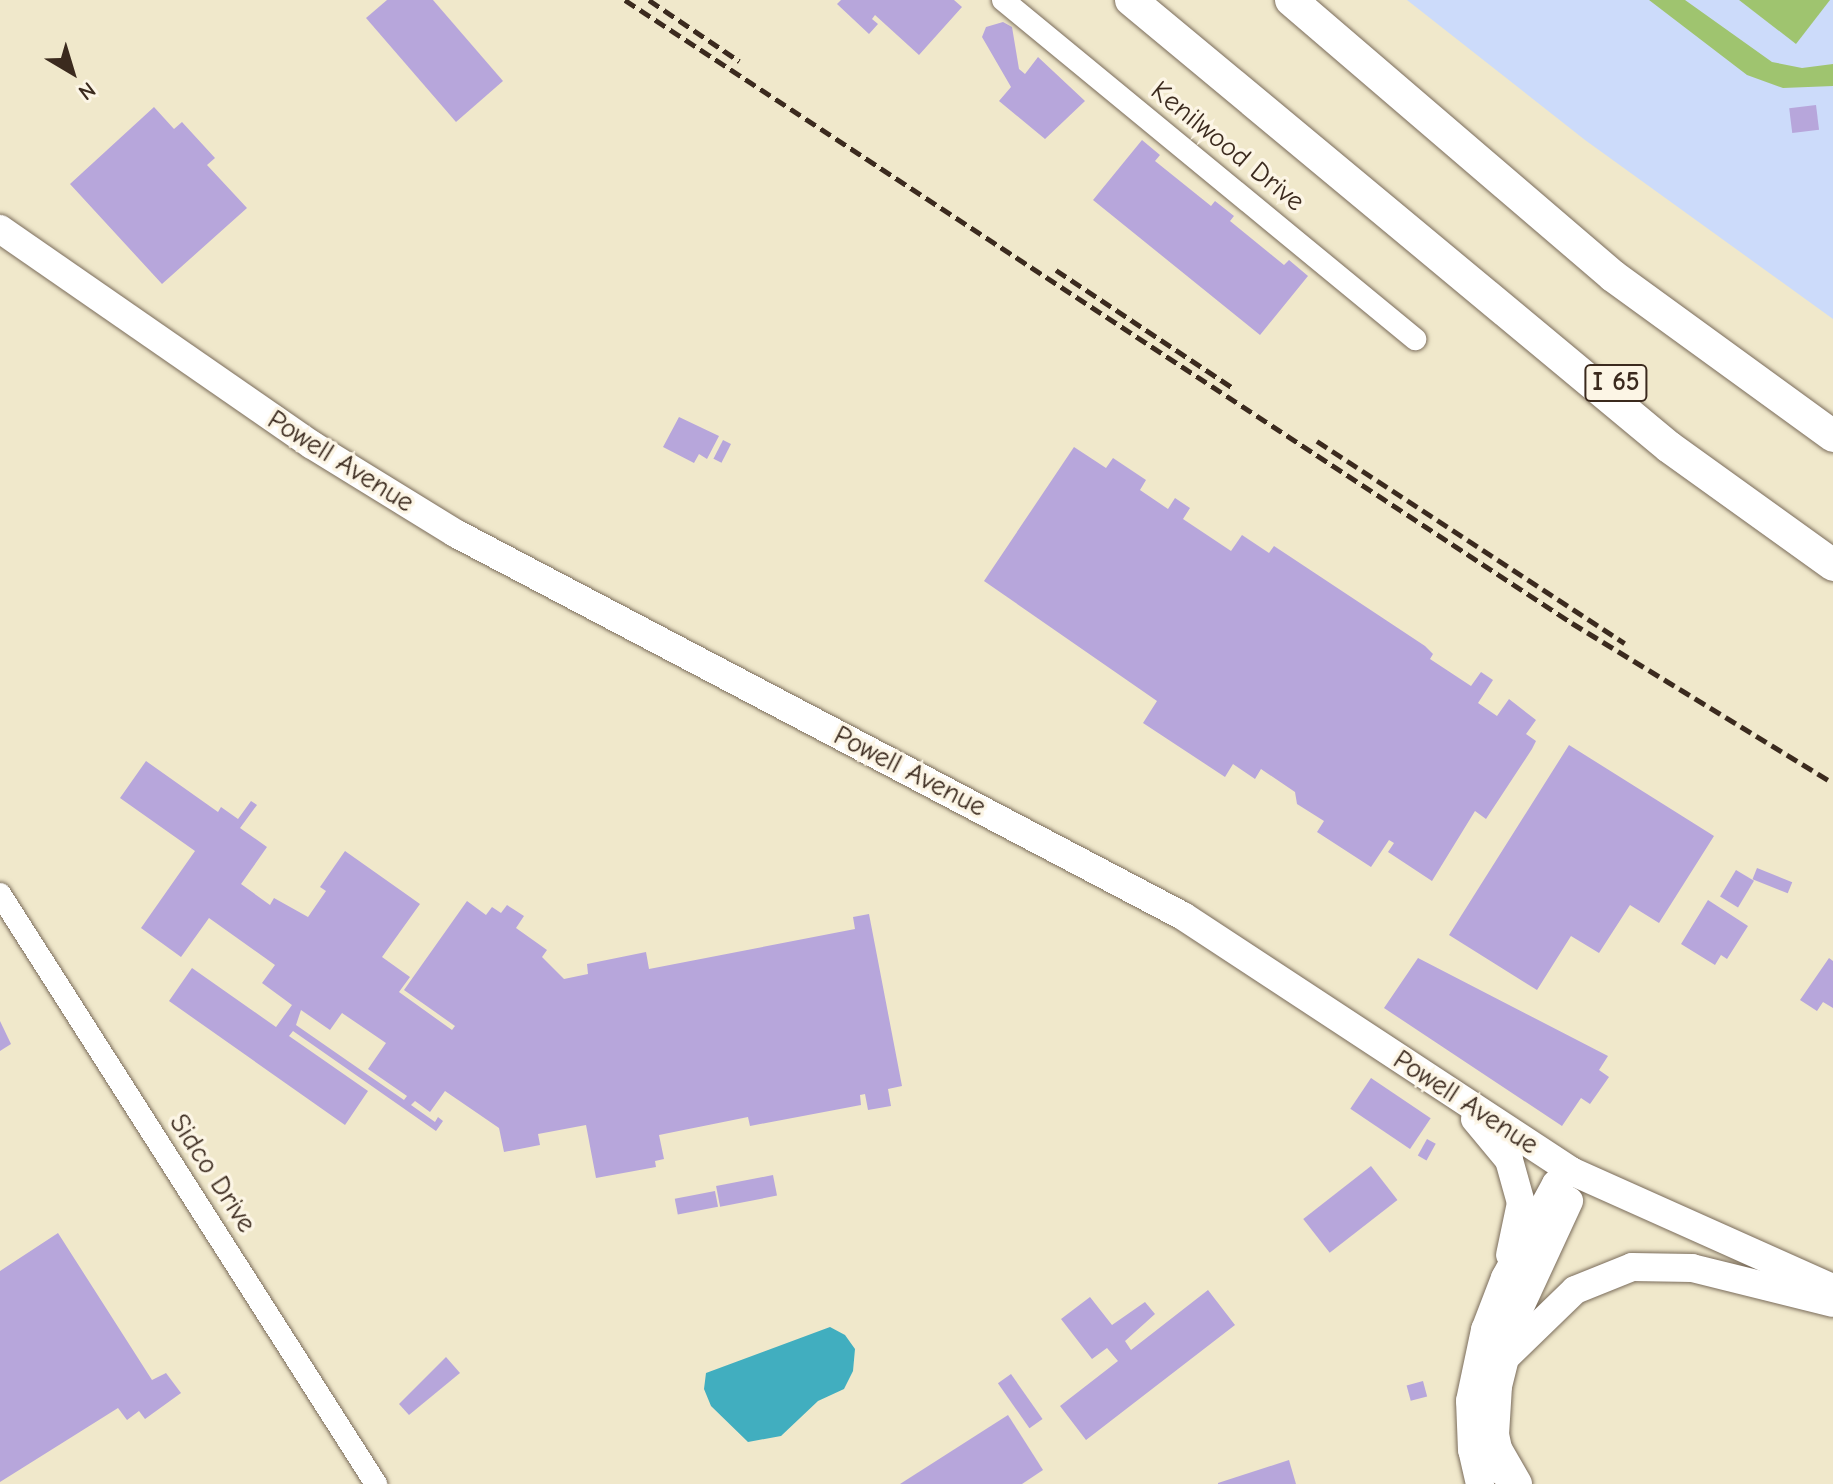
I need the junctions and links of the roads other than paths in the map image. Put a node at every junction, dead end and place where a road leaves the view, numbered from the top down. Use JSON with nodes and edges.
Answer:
{"nodes":[{"id":1,"x":1003,"y":0,"type":"edge"},
{"id":2,"x":1131,"y":0,"type":"edge"},
{"id":3,"x":1291,"y":0,"type":"edge"},
{"id":4,"x":1402,"y":223,"type":"junction"},
{"id":5,"x":0,"y":229,"type":"edge"},
{"id":6,"x":1415,"y":339,"type":"dead end"},
{"id":7,"x":1833,"y":436,"type":"edge"},
{"id":8,"x":1833,"y":538,"type":"edge"},
{"id":9,"x":1833,"y":565,"type":"edge"},
{"id":10,"x":0,"y":894,"type":"edge"},
{"id":11,"x":1457,"y":1096,"type":"junction"},
{"id":12,"x":1571,"y":1171,"type":"junction"},
{"id":13,"x":1505,"y":1278,"type":"junction"},
{"id":14,"x":1833,"y":1288,"type":"edge"},
{"id":15,"x":1833,"y":1303,"type":"edge"},
{"id":16,"x":1508,"y":1355,"type":"junction"},
{"id":17,"x":1497,"y":1451,"type":"junction"},
{"id":18,"x":376,"y":1484,"type":"edge"},
{"id":19,"x":1480,"y":1484,"type":"edge"},
{"id":20,"x":1507,"y":1484,"type":"edge"},
{"id":21,"x":1516,"y":1484,"type":"edge"}],
"edges":[{"from":1,"to":6,"type":"street","name":"Kenilwood Drive"},
{"from":2,"to":4,"type":"highway","number":"I 65"},
{"from":3,"to":7,"type":"highway"},
{"from":4,"to":8,"type":"highway","number":"I 65"},
{"from":4,"to":9,"type":"highway"},
{"from":5,"to":11,"type":"main road","name":"Powell Avenue"},
{"from":10,"to":18,"type":"street","name":"Sidco Drive"},
{"from":11,"to":12,"type":"main road","name":"Powell Avenue"},
{"from":11,"to":13,"type":"main road"},
{"from":12,"to":13,"type":"main road"},
{"from":12,"to":14,"type":"main road","name":"Powell Avenue"},
{"from":12,"to":16,"type":"main road"},
{"from":13,"to":19,"type":"main road"},
{"from":15,"to":16,"type":"main road"},
{"from":16,"to":17,"type":"main road"},
{"from":17,"to":20,"type":"main road"},
{"from":17,"to":21,"type":"highway"}]}
